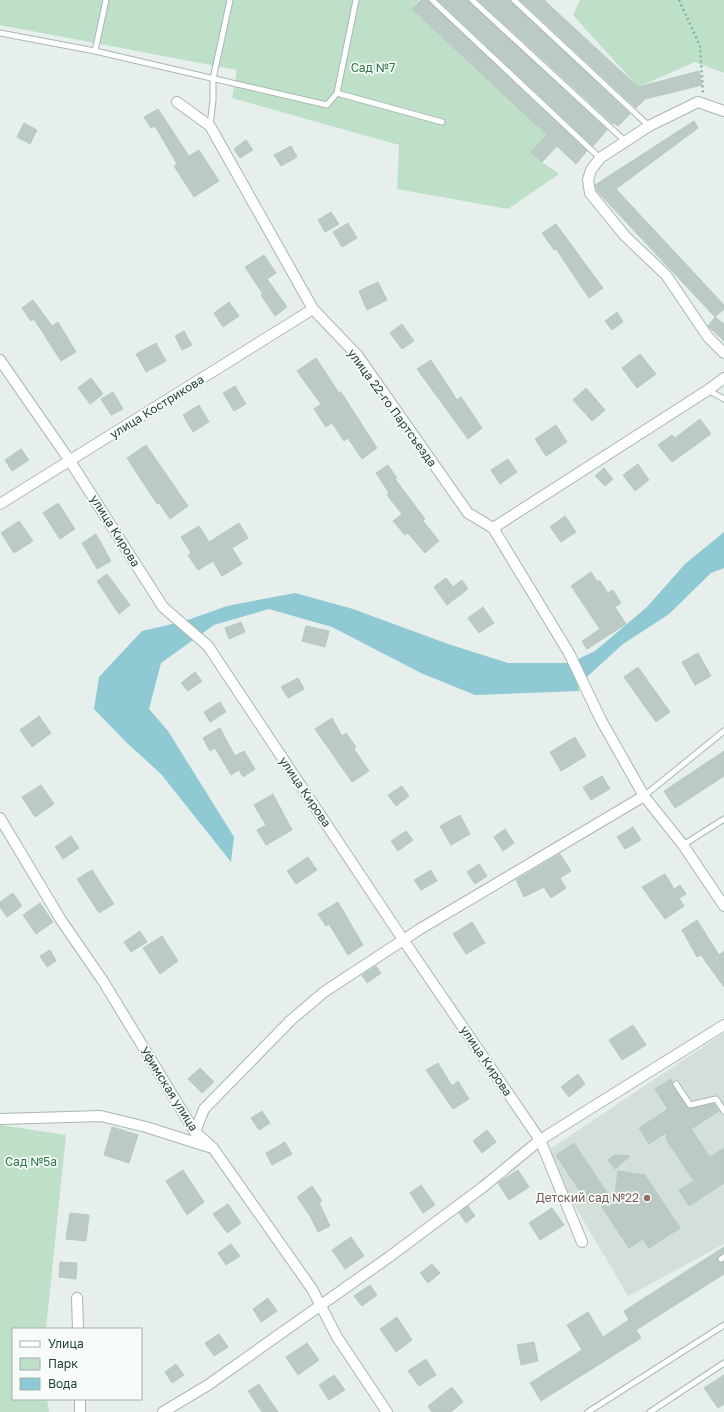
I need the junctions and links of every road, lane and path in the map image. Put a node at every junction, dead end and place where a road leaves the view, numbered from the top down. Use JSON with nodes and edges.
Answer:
{"nodes":[{"id":1,"x":106,"y":0,"type":"edge"},
{"id":2,"x":230,"y":0,"type":"edge"},
{"id":3,"x":356,"y":0,"type":"edge"},
{"id":4,"x":432,"y":0,"type":"edge"},
{"id":5,"x":472,"y":0,"type":"edge"},
{"id":6,"x":514,"y":0,"type":"edge"},
{"id":7,"x":679,"y":0,"type":"edge"},
{"id":8,"x":0,"y":33,"type":"edge"},
{"id":9,"x":95,"y":51,"type":"junction"},
{"id":10,"x":213,"y":80,"type":"junction"},
{"id":11,"x":337,"y":93,"type":"junction"},
{"id":12,"x":177,"y":102,"type":"dead end"},
{"id":13,"x":698,"y":102,"type":"junction"},
{"id":14,"x":724,"y":111,"type":"edge"},
{"id":15,"x":442,"y":122,"type":"dead end"},
{"id":16,"x":210,"y":126,"type":"junction"},
{"id":17,"x":649,"y":126,"type":"junction"},
{"id":18,"x":625,"y":141,"type":"junction"},
{"id":19,"x":600,"y":158,"type":"junction"},
{"id":20,"x":313,"y":309,"type":"junction"},
{"id":21,"x":724,"y":353,"type":"edge"},
{"id":22,"x":0,"y":360,"type":"edge"},
{"id":23,"x":724,"y":378,"type":"edge"},
{"id":24,"x":708,"y":390,"type":"junction"},
{"id":25,"x":724,"y":399,"type":"edge"},
{"id":26,"x":70,"y":461,"type":"junction"},
{"id":27,"x":0,"y":504,"type":"edge"},
{"id":28,"x":493,"y":528,"type":"junction"},
{"id":29,"x":724,"y":731,"type":"edge"},
{"id":30,"x":644,"y":796,"type":"junction"},
{"id":31,"x":0,"y":818,"type":"edge"},
{"id":32,"x":724,"y":819,"type":"edge"},
{"id":33,"x":683,"y":844,"type":"junction"},
{"id":34,"x":724,"y":906,"type":"edge"},
{"id":35,"x":404,"y":941,"type":"junction"},
{"id":36,"x":724,"y":1025,"type":"edge"},
{"id":37,"x":676,"y":1084,"type":"dead end"},
{"id":38,"x":724,"y":1111,"type":"edge"},
{"id":39,"x":0,"y":1119,"type":"edge"},
{"id":40,"x":195,"y":1132,"type":"junction"},
{"id":41,"x":540,"y":1140,"type":"junction"},
{"id":42,"x":213,"y":1148,"type":"junction"},
{"id":43,"x":582,"y":1242,"type":"dead end"},
{"id":44,"x":77,"y":1298,"type":"dead end"},
{"id":45,"x":321,"y":1304,"type":"junction"},
{"id":46,"x":724,"y":1325,"type":"edge"},
{"id":47,"x":78,"y":1328,"type":"edge"},
{"id":48,"x":724,"y":1363,"type":"edge"},
{"id":49,"x":80,"y":1400,"type":"edge"},
{"id":50,"x":80,"y":1412,"type":"edge"},
{"id":51,"x":163,"y":1412,"type":"edge"},
{"id":52,"x":388,"y":1412,"type":"edge"},
{"id":53,"x":588,"y":1412,"type":"edge"},
{"id":54,"x":650,"y":1412,"type":"edge"}],
"edges":[{"from":1,"to":9,"type":"lane"},
{"from":2,"to":10,"type":"lane"},
{"from":3,"to":11,"type":"lane"},
{"from":4,"to":19,"type":"lane"},
{"from":5,"to":18,"type":"lane"},
{"from":6,"to":17,"type":"lane"},
{"from":7,"to":13,"type":"path"},
{"from":8,"to":9,"type":"lane"},
{"from":9,"to":10,"type":"lane"},
{"from":10,"to":11,"type":"lane"},
{"from":10,"to":16,"type":"lane"},
{"from":11,"to":15,"type":"lane"},
{"from":12,"to":16,"type":"street","name":"улица 22-го Партсъезда"},
{"from":13,"to":14,"type":"street"},
{"from":13,"to":17,"type":"street"},
{"from":16,"to":20,"type":"street","name":"улица 22-го Партсъезда"},
{"from":17,"to":18,"type":"street"},
{"from":18,"to":19,"type":"street"},
{"from":19,"to":21,"type":"street"},
{"from":20,"to":26,"type":"street","name":"улица Кострикова"},
{"from":20,"to":28,"type":"street","name":"улица 22-го Партсъезда"},
{"from":22,"to":26,"type":"street","name":"улица Кирова"},
{"from":23,"to":24,"type":"street"},
{"from":24,"to":25,"type":"lane"},
{"from":24,"to":28,"type":"street"},
{"from":26,"to":27,"type":"street","name":"улица Кострикова"},
{"from":26,"to":35,"type":"street","name":"улица Кирова"},
{"from":28,"to":30,"type":"street","name":"улица 22-го Партсъезда"},
{"from":29,"to":30,"type":"lane"},
{"from":30,"to":33,"type":"street"},
{"from":30,"to":35,"type":"street"},
{"from":31,"to":40,"type":"street","name":"Уфимская улица"},
{"from":32,"to":33,"type":"lane"},
{"from":33,"to":34,"type":"street"},
{"from":35,"to":40,"type":"street"},
{"from":35,"to":41,"type":"street","name":"улица Кирова"},
{"from":36,"to":41,"type":"street"},
{"from":37,"to":38,"type":"lane"},
{"from":39,"to":42,"type":"street"},
{"from":40,"to":42,"type":"street","name":"Уфимская улица"},
{"from":41,"to":43,"type":"street","name":"улица Кирова"},
{"from":41,"to":45,"type":"street"},
{"from":42,"to":45,"type":"street","name":"Уфимская улица"},
{"from":44,"to":47,"type":"street"},
{"from":45,"to":51,"type":"street"},
{"from":45,"to":52,"type":"street","name":"Уфимская улица"},
{"from":46,"to":53,"type":"lane"},
{"from":48,"to":54,"type":"lane"},
{"from":49,"to":50,"type":"street"}]}
